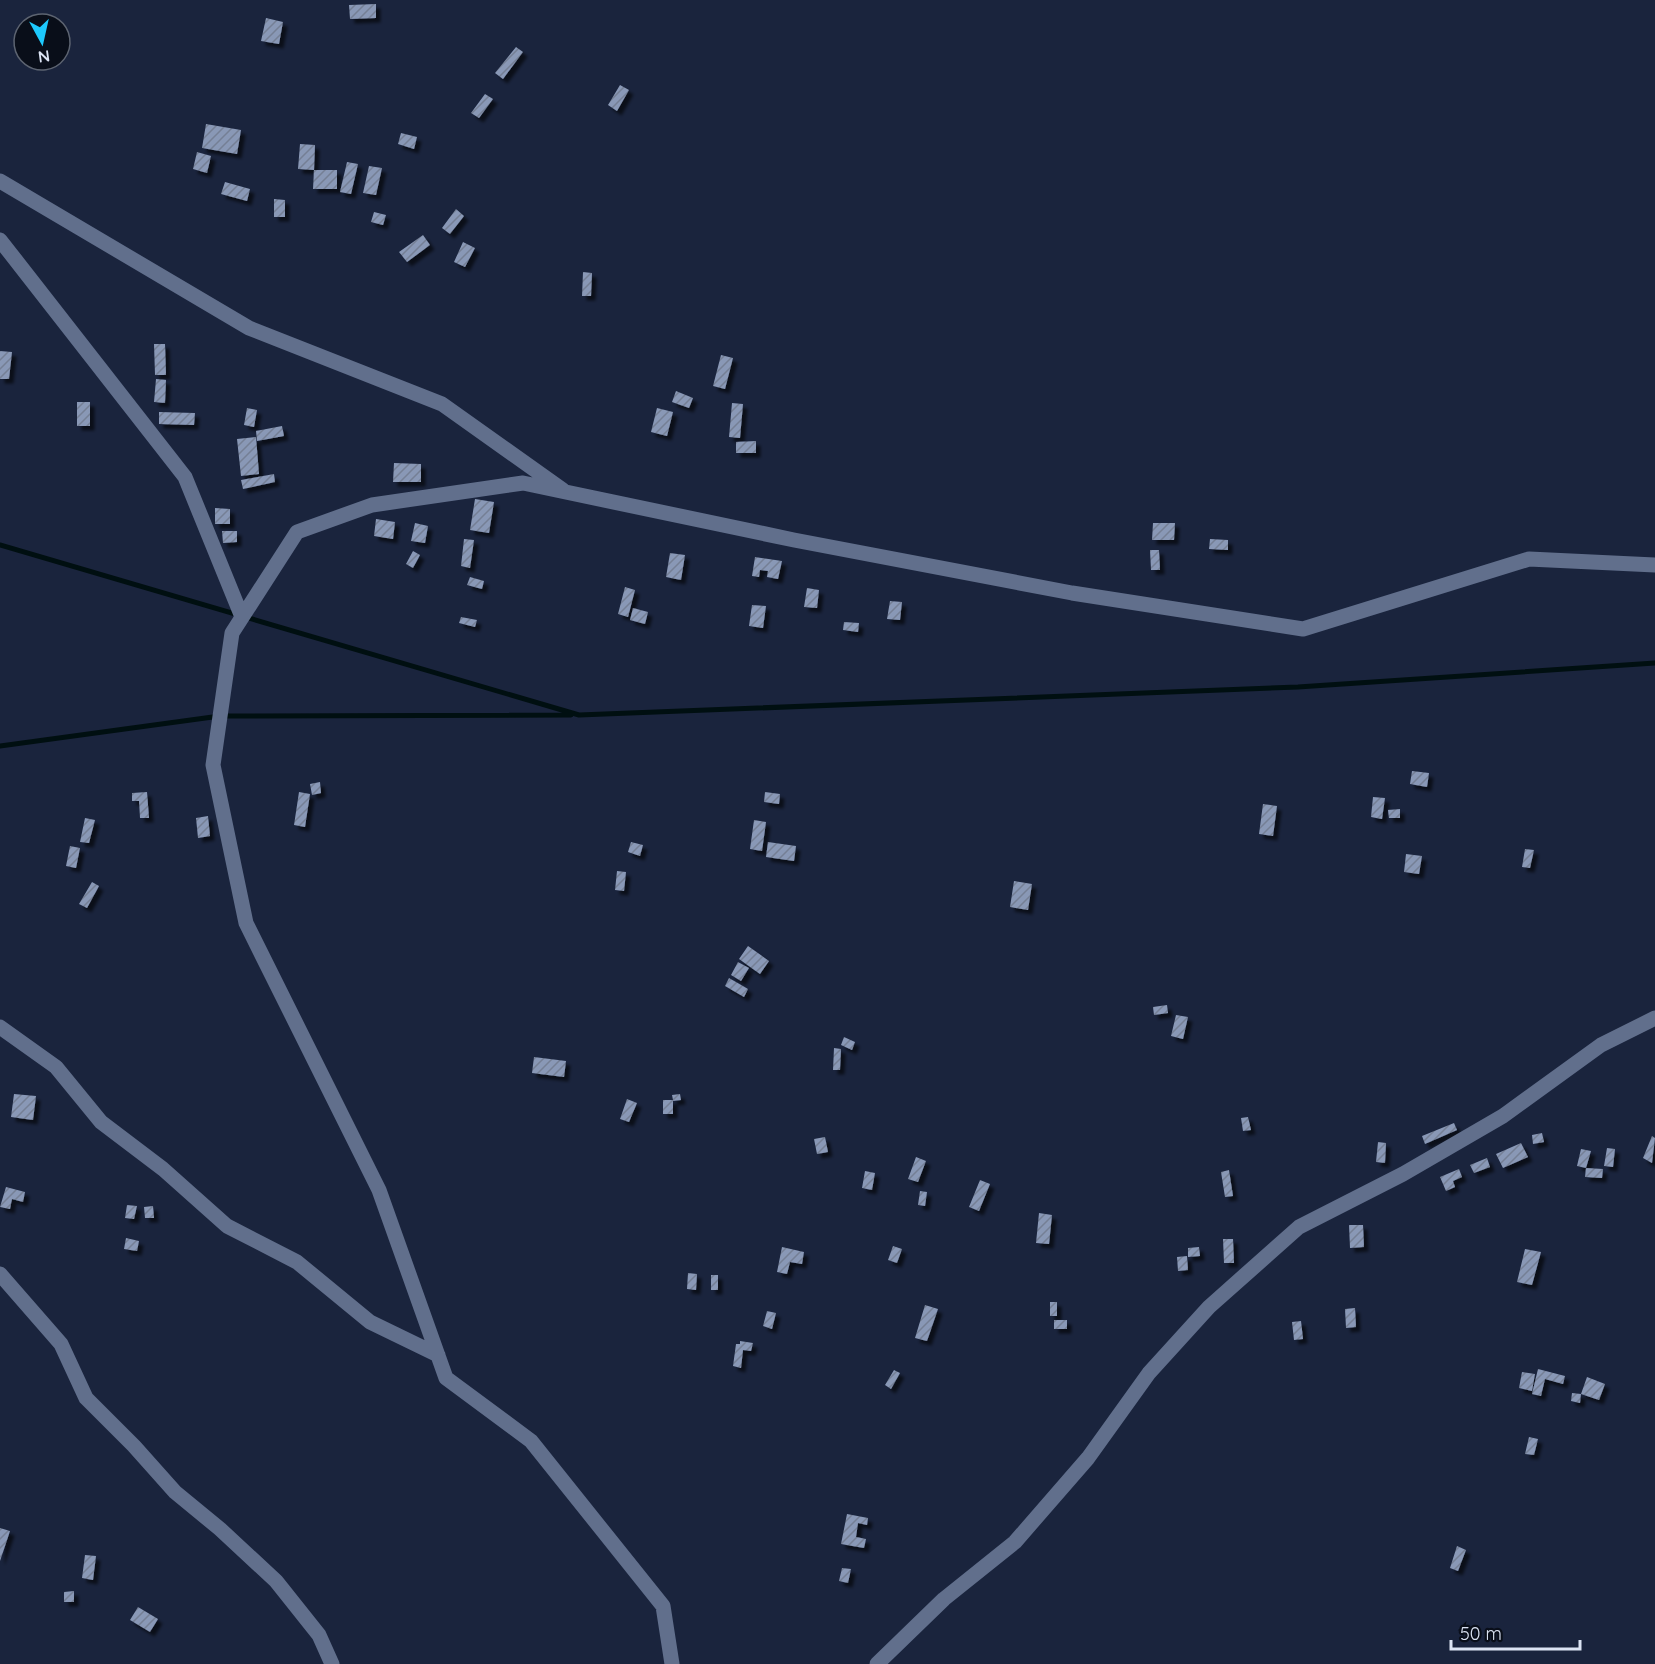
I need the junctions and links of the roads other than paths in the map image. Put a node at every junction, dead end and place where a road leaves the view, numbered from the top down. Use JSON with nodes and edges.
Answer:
{"nodes":[{"id":1,"x":0,"y":181,"type":"edge"},
{"id":2,"x":0,"y":240,"type":"edge"},
{"id":3,"x":568,"y":493,"type":"junction"},
{"id":4,"x":1655,"y":565,"type":"edge"},
{"id":5,"x":243,"y":617,"type":"junction"},
{"id":6,"x":1655,"y":1018,"type":"edge"},
{"id":7,"x":0,"y":1027,"type":"edge"},
{"id":8,"x":0,"y":1274,"type":"edge"},
{"id":9,"x":438,"y":1355,"type":"junction"},
{"id":10,"x":332,"y":1664,"type":"edge"},
{"id":11,"x":672,"y":1664,"type":"edge"},
{"id":12,"x":877,"y":1664,"type":"edge"}],
"edges":[{"from":1,"to":3,"type":"street"},
{"from":2,"to":5,"type":"street"},
{"from":3,"to":4,"type":"street"},
{"from":3,"to":5,"type":"street"},
{"from":5,"to":9,"type":"street"},
{"from":6,"to":12,"type":"street"},
{"from":7,"to":9,"type":"street"},
{"from":8,"to":10,"type":"street"},
{"from":9,"to":11,"type":"street"}]}
